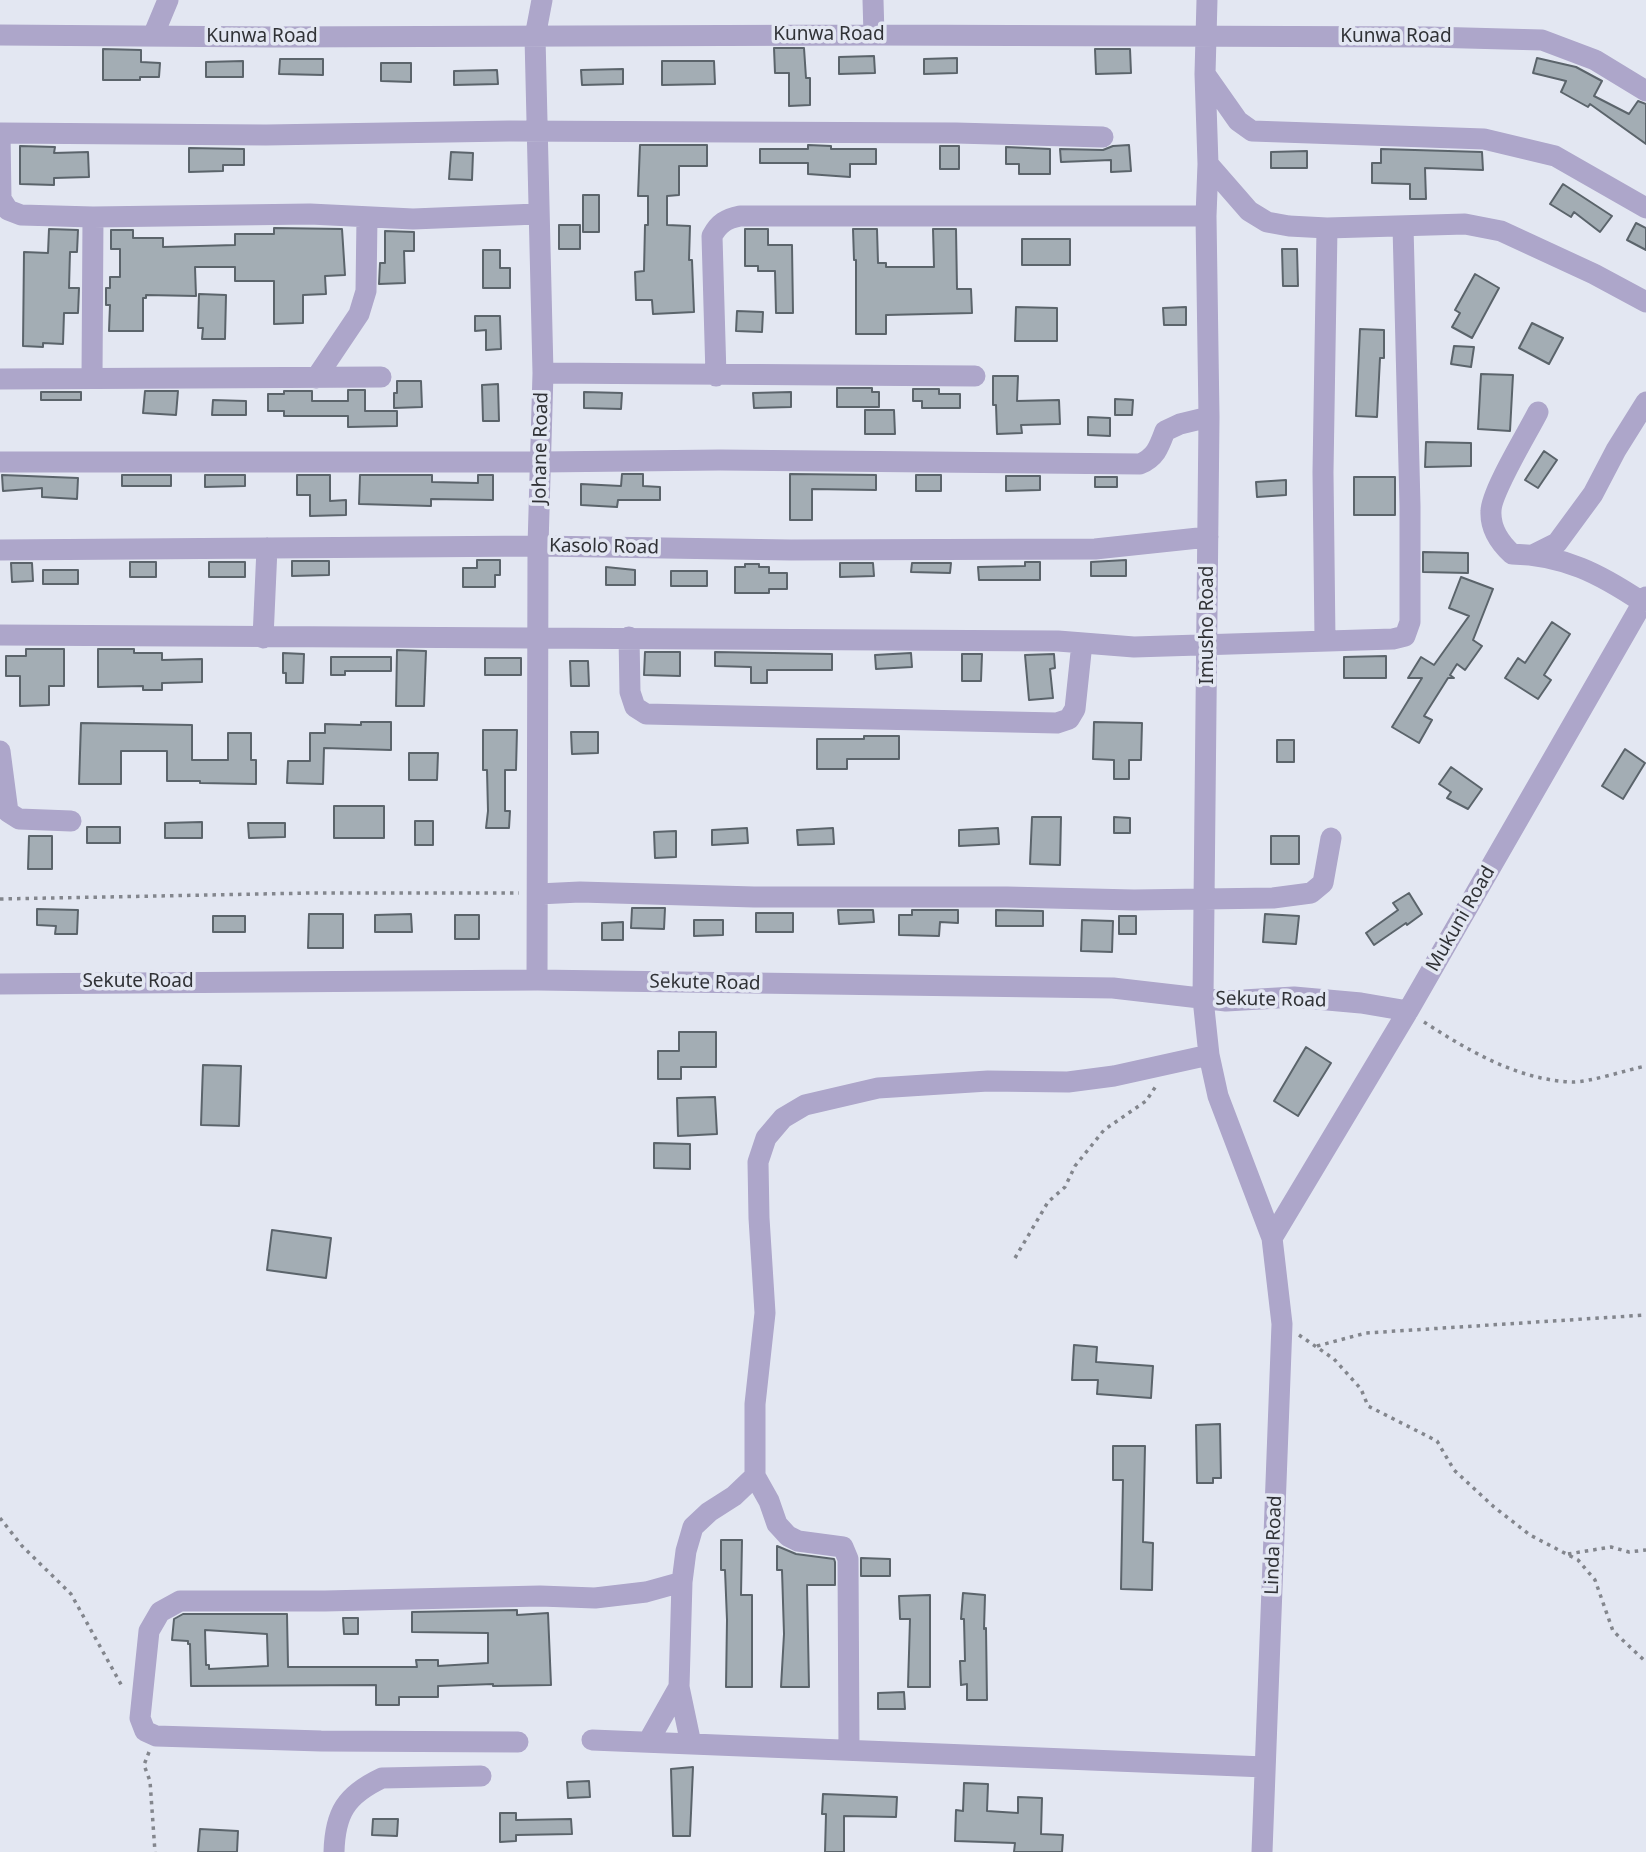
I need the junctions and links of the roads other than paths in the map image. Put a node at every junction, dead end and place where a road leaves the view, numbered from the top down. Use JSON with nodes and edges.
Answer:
{"nodes":[{"id":1,"x":168,"y":0,"type":"edge"},
{"id":2,"x":542,"y":0,"type":"edge"},
{"id":3,"x":873,"y":0,"type":"edge"},
{"id":4,"x":1207,"y":0,"type":"edge"},
{"id":5,"x":0,"y":35,"type":"edge"},
{"id":6,"x":874,"y":35,"type":"junction"},
{"id":7,"x":153,"y":36,"type":"junction"},
{"id":8,"x":535,"y":37,"type":"junction"},
{"id":9,"x":1207,"y":37,"type":"junction"},
{"id":10,"x":1205,"y":74,"type":"junction"},
{"id":11,"x":1646,"y":91,"type":"edge"},
{"id":12,"x":536,"y":132,"type":"junction"},
{"id":13,"x":1,"y":133,"type":"edge"},
{"id":14,"x":1104,"y":137,"type":"dead end"},
{"id":15,"x":1208,"y":164,"type":"junction"},
{"id":16,"x":1646,"y":208,"type":"edge"},
{"id":17,"x":537,"y":214,"type":"junction"},
{"id":18,"x":1206,"y":216,"type":"junction"},
{"id":19,"x":93,"y":217,"type":"junction"},
{"id":20,"x":366,"y":217,"type":"junction"},
{"id":21,"x":1403,"y":226,"type":"junction"},
{"id":22,"x":1327,"y":228,"type":"junction"},
{"id":23,"x":1646,"y":302,"type":"edge"},
{"id":24,"x":543,"y":373,"type":"junction"},
{"id":25,"x":716,"y":376,"type":"junction"},
{"id":26,"x":975,"y":376,"type":"dead end"},
{"id":27,"x":92,"y":377,"type":"junction"},
{"id":28,"x":380,"y":377,"type":"dead end"},
{"id":29,"x":316,"y":378,"type":"junction"},
{"id":30,"x":0,"y":379,"type":"edge"},
{"id":31,"x":1646,"y":402,"type":"edge"},
{"id":32,"x":1538,"y":412,"type":"dead end"},
{"id":33,"x":1209,"y":417,"type":"junction"},
{"id":34,"x":0,"y":462,"type":"edge"},
{"id":35,"x":542,"y":462,"type":"junction"},
{"id":36,"x":1208,"y":537,"type":"junction"},
{"id":37,"x":538,"y":546,"type":"junction"},
{"id":38,"x":267,"y":548,"type":"junction"},
{"id":39,"x":0,"y":550,"type":"edge"},
{"id":40,"x":1533,"y":555,"type":"junction"},
{"id":41,"x":1644,"y":600,"type":"edge"},
{"id":42,"x":0,"y":635,"type":"edge"},
{"id":43,"x":629,"y":637,"type":"junction"},
{"id":44,"x":263,"y":638,"type":"junction"},
{"id":45,"x":539,"y":638,"type":"junction"},
{"id":46,"x":1325,"y":640,"type":"junction"},
{"id":47,"x":1082,"y":643,"type":"junction"},
{"id":48,"x":1208,"y":645,"type":"junction"},
{"id":49,"x":0,"y":751,"type":"edge"},
{"id":50,"x":71,"y":821,"type":"dead end"},
{"id":51,"x":1331,"y":838,"type":"dead end"},
{"id":52,"x":538,"y":894,"type":"junction"},
{"id":53,"x":1203,"y":898,"type":"junction"},
{"id":54,"x":537,"y":980,"type":"junction"},
{"id":55,"x":0,"y":984,"type":"edge"},
{"id":56,"x":1203,"y":999,"type":"junction"},
{"id":57,"x":1408,"y":1012,"type":"junction"},
{"id":58,"x":1209,"y":1055,"type":"junction"},
{"id":59,"x":1272,"y":1238,"type":"junction"},
{"id":60,"x":754,"y":1476,"type":"junction"},
{"id":61,"x":682,"y":1582,"type":"junction"},
{"id":62,"x":679,"y":1688,"type":"junction"},
{"id":63,"x":592,"y":1740,"type":"dead end"},
{"id":64,"x":518,"y":1742,"type":"dead end"},
{"id":65,"x":648,"y":1742,"type":"junction"},
{"id":66,"x":691,"y":1744,"type":"junction"},
{"id":67,"x":849,"y":1750,"type":"junction"},
{"id":68,"x":1265,"y":1767,"type":"junction"},
{"id":69,"x":481,"y":1776,"type":"dead end"},
{"id":70,"x":334,"y":1852,"type":"edge"},
{"id":71,"x":1262,"y":1852,"type":"edge"}],
"edges":[{"from":1,"to":7,"type":"street"},
{"from":2,"to":8,"type":"street","name":"Johane Road"},
{"from":3,"to":6,"type":"street"},
{"from":4,"to":9,"type":"street","name":"Imusho Road"},
{"from":5,"to":7,"type":"street","name":"Kunwa Road"},
{"from":6,"to":8,"type":"street","name":"Kunwa Road"},
{"from":6,"to":9,"type":"street","name":"Kunwa Road"},
{"from":7,"to":8,"type":"street","name":"Kunwa Road"},
{"from":8,"to":12,"type":"street","name":"Johane Road"},
{"from":9,"to":10,"type":"street","name":"Imusho Road"},
{"from":9,"to":11,"type":"street","name":"Kunwa Road"},
{"from":10,"to":15,"type":"street","name":"Imusho Road"},
{"from":10,"to":16,"type":"street"},
{"from":12,"to":13,"type":"street"},
{"from":12,"to":14,"type":"street"},
{"from":12,"to":17,"type":"street","name":"Johane Road"},
{"from":13,"to":19,"type":"street"},
{"from":15,"to":18,"type":"street","name":"Imusho Road"},
{"from":15,"to":22,"type":"street"},
{"from":17,"to":20,"type":"street"},
{"from":17,"to":24,"type":"street","name":"Johane Road"},
{"from":18,"to":25,"type":"street"},
{"from":18,"to":33,"type":"street","name":"Imusho Road"},
{"from":19,"to":20,"type":"street"},
{"from":19,"to":27,"type":"street"},
{"from":20,"to":29,"type":"street"},
{"from":21,"to":22,"type":"street"},
{"from":21,"to":23,"type":"street"},
{"from":21,"to":46,"type":"street"},
{"from":22,"to":46,"type":"street"},
{"from":24,"to":25,"type":"street"},
{"from":24,"to":35,"type":"street","name":"Johane Road"},
{"from":25,"to":26,"type":"street"},
{"from":27,"to":29,"type":"street"},
{"from":27,"to":30,"type":"street"},
{"from":28,"to":29,"type":"street"},
{"from":31,"to":40,"type":"street"},
{"from":32,"to":40,"type":"street"},
{"from":33,"to":35,"type":"street"},
{"from":33,"to":36,"type":"street","name":"Imusho Road"},
{"from":34,"to":35,"type":"street"},
{"from":35,"to":37,"type":"street","name":"Johane Road"},
{"from":36,"to":37,"type":"street","name":"Kasolo Road"},
{"from":36,"to":48,"type":"street","name":"Imusho Road"},
{"from":37,"to":38,"type":"street","name":"Kasolo Road"},
{"from":37,"to":45,"type":"street","name":"Johane Road"},
{"from":38,"to":39,"type":"street","name":"Kasolo Road"},
{"from":38,"to":44,"type":"street"},
{"from":40,"to":41,"type":"street"},
{"from":41,"to":57,"type":"street","name":"Mukuni Road"},
{"from":42,"to":44,"type":"street"},
{"from":43,"to":45,"type":"street"},
{"from":43,"to":47,"type":"street"},
{"from":43,"to":47,"type":"street"},
{"from":44,"to":45,"type":"street"},
{"from":45,"to":52,"type":"street","name":"Johane Road"},
{"from":46,"to":48,"type":"street"},
{"from":47,"to":48,"type":"street"},
{"from":48,"to":53,"type":"street","name":"Imusho Road"},
{"from":49,"to":50,"type":"street"},
{"from":51,"to":53,"type":"street"},
{"from":52,"to":53,"type":"street"},
{"from":52,"to":54,"type":"street","name":"Johane Road"},
{"from":53,"to":56,"type":"street","name":"Imusho Road"},
{"from":54,"to":55,"type":"street","name":"Sekute Road"},
{"from":54,"to":56,"type":"street","name":"Sekute Road"},
{"from":56,"to":57,"type":"street","name":"Sekute Road"},
{"from":56,"to":58,"type":"street","name":"Imusho Road"},
{"from":57,"to":59,"type":"street","name":"Mukuni Road"},
{"from":58,"to":59,"type":"street","name":"Imusho Road"},
{"from":58,"to":60,"type":"street"},
{"from":59,"to":68,"type":"street","name":"Linda Road"},
{"from":60,"to":61,"type":"street"},
{"from":60,"to":67,"type":"street"},
{"from":61,"to":62,"type":"street"},
{"from":61,"to":64,"type":"street"},
{"from":62,"to":65,"type":"street"},
{"from":62,"to":66,"type":"street"},
{"from":63,"to":65,"type":"street"},
{"from":65,"to":66,"type":"street"},
{"from":66,"to":67,"type":"street"},
{"from":67,"to":68,"type":"street"},
{"from":68,"to":71,"type":"street","name":"Linda Road"},
{"from":69,"to":70,"type":"street"}]}
